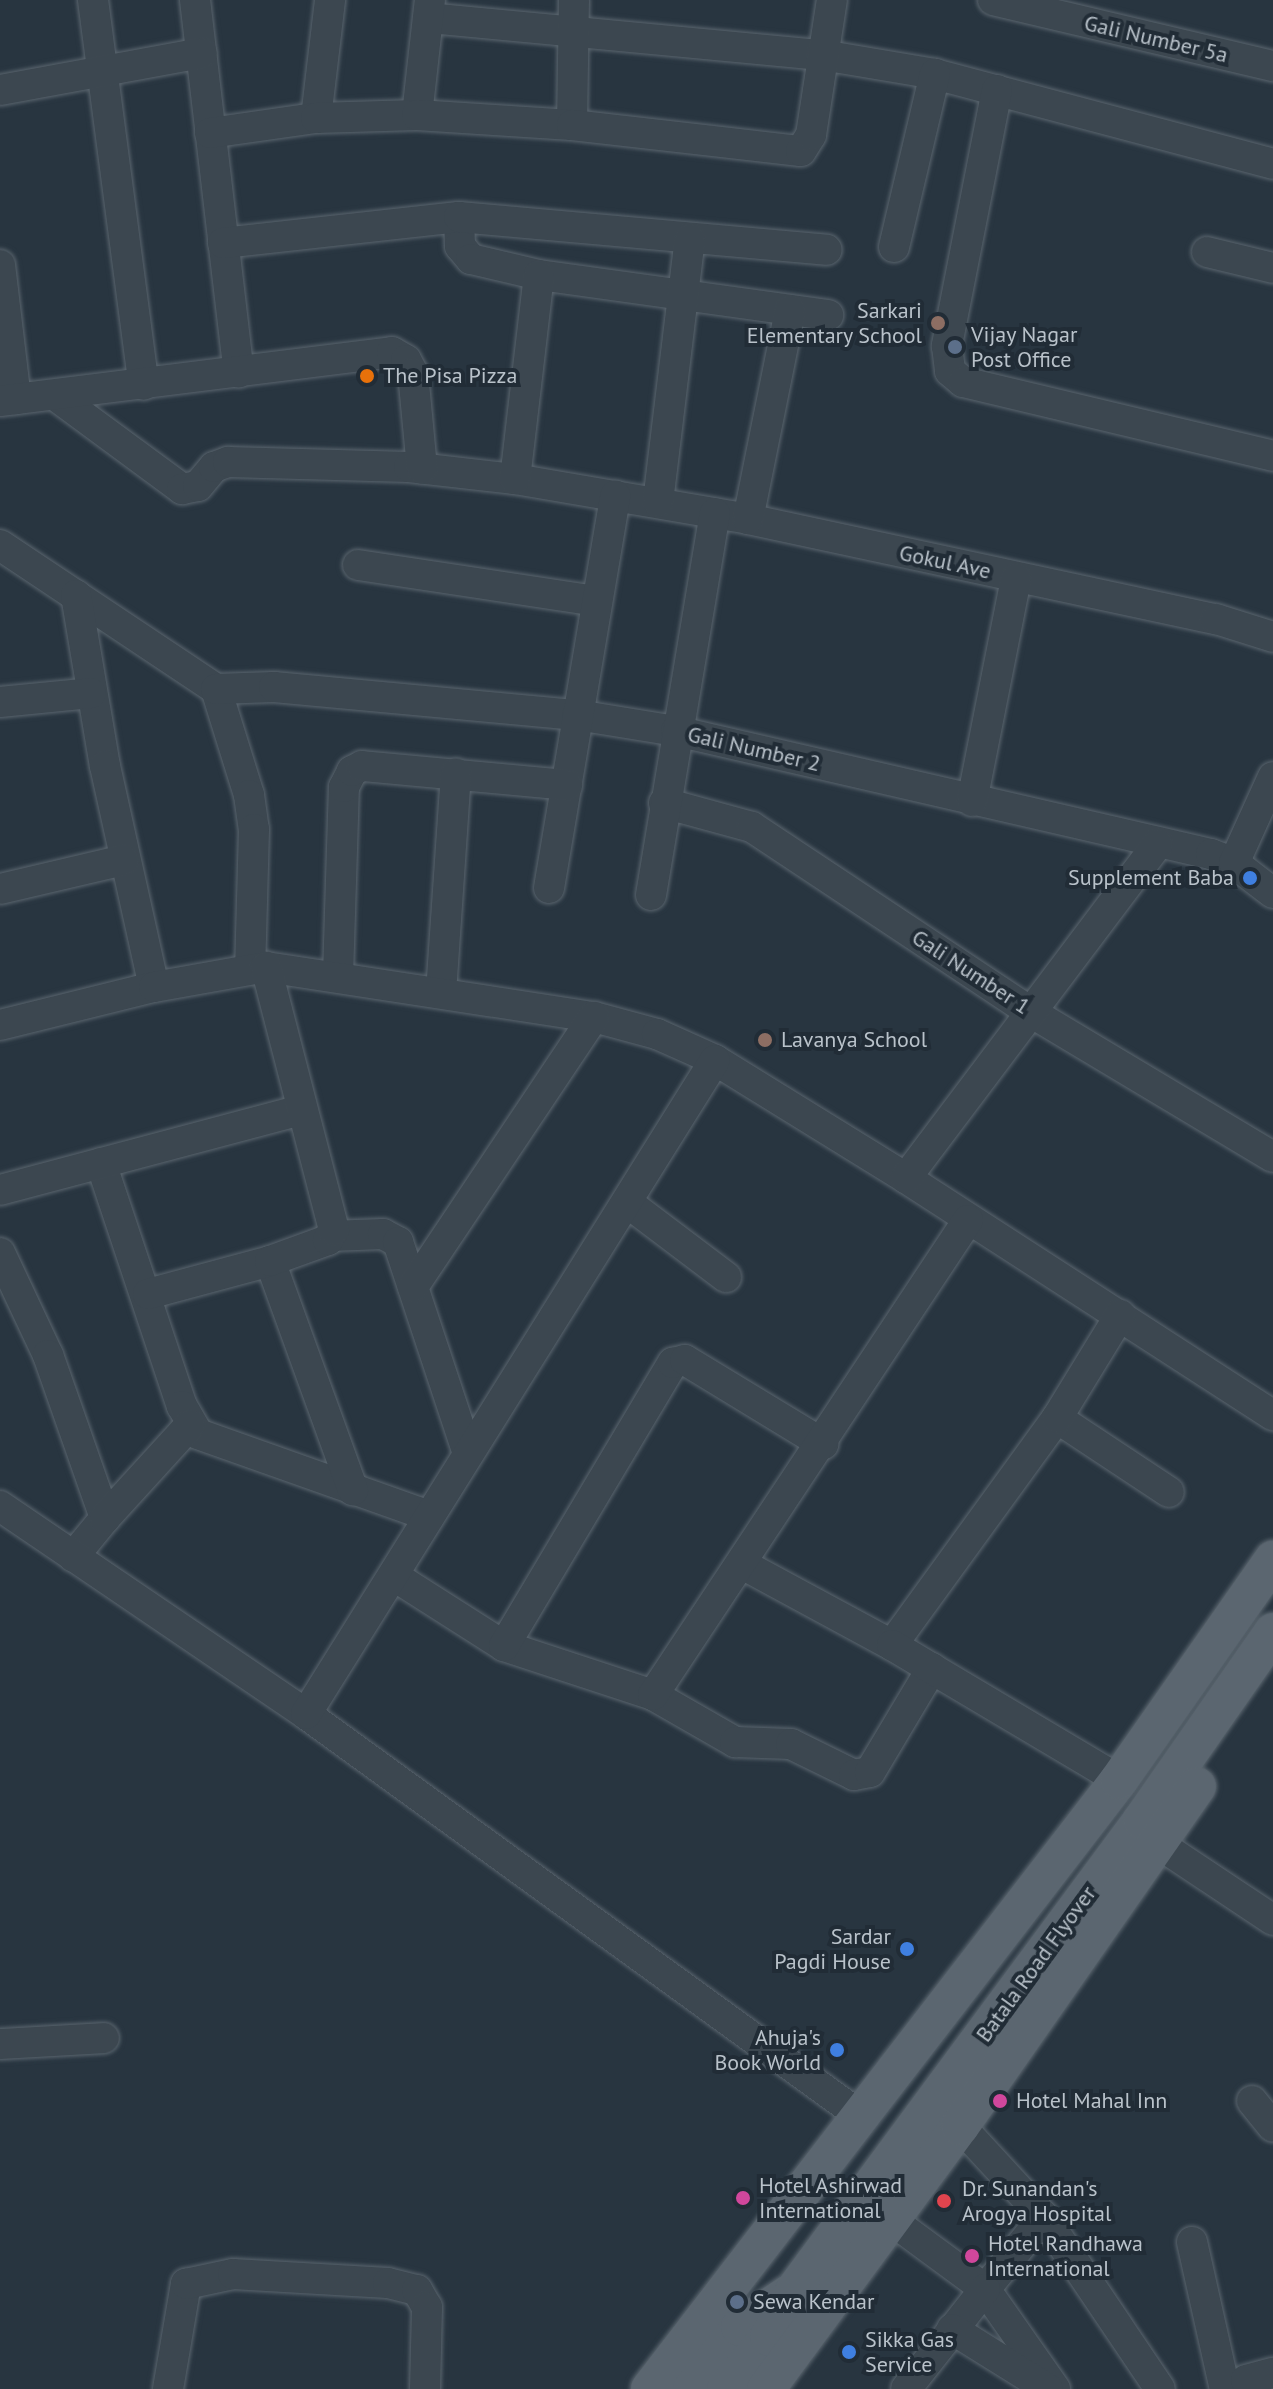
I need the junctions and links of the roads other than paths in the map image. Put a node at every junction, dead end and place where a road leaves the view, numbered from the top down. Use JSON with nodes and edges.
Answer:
{"nodes":[{"id":1,"x":93,"y":0,"type":"edge"},
{"id":2,"x":195,"y":0,"type":"edge"},
{"id":3,"x":330,"y":0,"type":"edge"},
{"id":4,"x":574,"y":0,"type":"edge"},
{"id":5,"x":832,"y":0,"type":"edge"},
{"id":6,"x":993,"y":0,"type":"edge"},
{"id":7,"x":1056,"y":8,"type":"edge"},
{"id":8,"x":429,"y":9,"type":"edge"},
{"id":9,"x":574,"y":35,"type":"junction"},
{"id":10,"x":202,"y":53,"type":"junction"},
{"id":11,"x":822,"y":55,"type":"junction"},
{"id":12,"x":1273,"y":66,"type":"edge"},
{"id":13,"x":103,"y":72,"type":"junction"},
{"id":14,"x":935,"y":74,"type":"junction"},
{"id":15,"x":0,"y":90,"type":"edge"},
{"id":16,"x":997,"y":90,"type":"junction"},
{"id":17,"x":417,"y":115,"type":"junction"},
{"id":18,"x":316,"y":118,"type":"junction"},
{"id":19,"x":572,"y":125,"type":"junction"},
{"id":20,"x":210,"y":133,"type":"junction"},
{"id":21,"x":1273,"y":164,"type":"edge"},
{"id":22,"x":459,"y":217,"type":"junction"},
{"id":23,"x":690,"y":239,"type":"junction"},
{"id":24,"x":223,"y":243,"type":"junction"},
{"id":25,"x":894,"y":247,"type":"dead end"},
{"id":26,"x":827,"y":250,"type":"dead end"},
{"id":27,"x":1207,"y":252,"type":"dead end"},
{"id":28,"x":0,"y":265,"type":"edge"},
{"id":29,"x":1273,"y":268,"type":"edge"},
{"id":30,"x":539,"y":275,"type":"junction"},
{"id":31,"x":683,"y":298,"type":"junction"},
{"id":32,"x":790,"y":310,"type":"junction"},
{"id":33,"x":828,"y":315,"type":"dead end"},
{"id":34,"x":239,"y":372,"type":"junction"},
{"id":35,"x":144,"y":385,"type":"junction"},
{"id":36,"x":56,"y":396,"type":"junction"},
{"id":37,"x":8,"y":400,"type":"edge"},
{"id":38,"x":1273,"y":456,"type":"edge"},
{"id":39,"x":422,"y":469,"type":"junction"},
{"id":40,"x":515,"y":479,"type":"junction"},
{"id":41,"x":615,"y":496,"type":"junction"},
{"id":42,"x":658,"y":502,"type":"junction"},
{"id":43,"x":715,"y":513,"type":"junction"},
{"id":44,"x":748,"y":519,"type":"junction"},
{"id":45,"x":0,"y":545,"type":"edge"},
{"id":46,"x":358,"y":565,"type":"dead end"},
{"id":47,"x":1016,"y":578,"type":"junction"},
{"id":48,"x":76,"y":595,"type":"junction"},
{"id":49,"x":596,"y":601,"type":"junction"},
{"id":50,"x":1273,"y":637,"type":"edge"},
{"id":51,"x":216,"y":689,"type":"junction"},
{"id":52,"x":91,"y":693,"type":"junction"},
{"id":53,"x":0,"y":702,"type":"edge"},
{"id":54,"x":577,"y":715,"type":"junction"},
{"id":55,"x":676,"y":731,"type":"junction"},
{"id":56,"x":456,"y":774,"type":"junction"},
{"id":57,"x":1273,"y":777,"type":"edge"},
{"id":58,"x":567,"y":785,"type":"junction"},
{"id":59,"x":972,"y":801,"type":"junction"},
{"id":60,"x":664,"y":803,"type":"junction"},
{"id":61,"x":1158,"y":844,"type":"junction"},
{"id":62,"x":124,"y":860,"type":"junction"},
{"id":63,"x":1234,"y":863,"type":"junction"},
{"id":64,"x":549,"y":888,"type":"dead end"},
{"id":65,"x":0,"y":889,"type":"edge"},
{"id":66,"x":1273,"y":893,"type":"edge"},
{"id":67,"x":651,"y":895,"type":"dead end"},
{"id":68,"x":258,"y":967,"type":"junction"},
{"id":69,"x":338,"y":976,"type":"junction"},
{"id":70,"x":154,"y":987,"type":"junction"},
{"id":71,"x":441,"y":993,"type":"junction"},
{"id":72,"x":1029,"y":1011,"type":"junction"},
{"id":73,"x":594,"y":1017,"type":"junction"},
{"id":74,"x":0,"y":1025,"type":"edge"},
{"id":75,"x":715,"y":1060,"type":"junction"},
{"id":76,"x":300,"y":1110,"type":"junction"},
{"id":77,"x":1273,"y":1157,"type":"edge"},
{"id":78,"x":101,"y":1163,"type":"junction"},
{"id":79,"x":906,"y":1178,"type":"junction"},
{"id":80,"x":0,"y":1190,"type":"edge"},
{"id":81,"x":628,"y":1203,"type":"junction"},
{"id":82,"x":968,"y":1220,"type":"junction"},
{"id":83,"x":330,"y":1236,"type":"junction"},
{"id":84,"x":0,"y":1253,"type":"edge"},
{"id":85,"x":270,"y":1261,"type":"junction"},
{"id":86,"x":726,"y":1277,"type":"dead end"},
{"id":87,"x":413,"y":1287,"type":"junction"},
{"id":88,"x":148,"y":1294,"type":"junction"},
{"id":89,"x":1120,"y":1315,"type":"junction"},
{"id":90,"x":1273,"y":1415,"type":"edge"},
{"id":91,"x":1057,"y":1418,"type":"junction"},
{"id":92,"x":190,"y":1425,"type":"junction"},
{"id":93,"x":823,"y":1444,"type":"junction"},
{"id":94,"x":468,"y":1454,"type":"junction"},
{"id":95,"x":353,"y":1490,"type":"junction"},
{"id":96,"x":1169,"y":1492,"type":"dead end"},
{"id":97,"x":0,"y":1506,"type":"edge"},
{"id":98,"x":429,"y":1516,"type":"junction"},
{"id":99,"x":105,"y":1518,"type":"junction"},
{"id":100,"x":73,"y":1557,"type":"junction"},
{"id":101,"x":1273,"y":1560,"type":"edge"},
{"id":102,"x":742,"y":1564,"type":"junction"},
{"id":103,"x":394,"y":1576,"type":"junction"},
{"id":104,"x":1273,"y":1632,"type":"edge"},
{"id":105,"x":892,"y":1645,"type":"junction"},
{"id":106,"x":504,"y":1646,"type":"junction"},
{"id":107,"x":932,"y":1668,"type":"junction"},
{"id":108,"x":1273,"y":1673,"type":"edge"},
{"id":109,"x":653,"y":1695,"type":"junction"},
{"id":110,"x":306,"y":1714,"type":"junction"},
{"id":111,"x":1119,"y":1780,"type":"junction"},
{"id":112,"x":1159,"y":1844,"type":"junction"},
{"id":113,"x":1273,"y":1920,"type":"edge"},
{"id":114,"x":104,"y":2038,"type":"dead end"},
{"id":115,"x":0,"y":2044,"type":"edge"},
{"id":116,"x":1252,"y":2101,"type":"dead end"},
{"id":117,"x":862,"y":2117,"type":"junction"},
{"id":118,"x":960,"y":2126,"type":"junction"},
{"id":119,"x":1273,"y":2127,"type":"edge"},
{"id":120,"x":1044,"y":2217,"type":"junction"},
{"id":121,"x":890,"y":2219,"type":"junction"},
{"id":122,"x":1192,"y":2242,"type":"dead end"},
{"id":123,"x":985,"y":2289,"type":"junction"},
{"id":124,"x":952,"y":2329,"type":"junction"},
{"id":125,"x":713,"y":2360,"type":"edge"},
{"id":126,"x":1240,"y":2383,"type":"edge"},
{"id":127,"x":168,"y":2389,"type":"edge"},
{"id":128,"x":425,"y":2389,"type":"edge"},
{"id":129,"x":650,"y":2389,"type":"edge"},
{"id":130,"x":692,"y":2389,"type":"edge"},
{"id":131,"x":766,"y":2389,"type":"edge"},
{"id":132,"x":906,"y":2389,"type":"edge"},
{"id":133,"x":1048,"y":2389,"type":"edge"},
{"id":134,"x":1055,"y":2389,"type":"edge"},
{"id":135,"x":1160,"y":2389,"type":"edge"}],
"edges":[{"from":1,"to":13,"type":"street"},
{"from":2,"to":10,"type":"street"},
{"from":3,"to":18,"type":"street"},
{"from":4,"to":9,"type":"street"},
{"from":5,"to":11,"type":"street"},
{"from":6,"to":7,"type":"street","name":"Gali Number 5a"},
{"from":7,"to":12,"type":"street","name":"Gali Number 5a"},
{"from":8,"to":9,"type":"street"},
{"from":8,"to":17,"type":"street"},
{"from":9,"to":11,"type":"street"},
{"from":9,"to":19,"type":"street"},
{"from":10,"to":13,"type":"street"},
{"from":10,"to":20,"type":"street"},
{"from":11,"to":14,"type":"street"},
{"from":11,"to":19,"type":"street"},
{"from":13,"to":15,"type":"street"},
{"from":13,"to":35,"type":"street"},
{"from":14,"to":16,"type":"street"},
{"from":14,"to":25,"type":"street"},
{"from":16,"to":21,"type":"street"},
{"from":16,"to":38,"type":"street"},
{"from":17,"to":18,"type":"street"},
{"from":17,"to":19,"type":"street"},
{"from":18,"to":20,"type":"street"},
{"from":20,"to":24,"type":"street"},
{"from":22,"to":23,"type":"street"},
{"from":22,"to":24,"type":"street"},
{"from":22,"to":30,"type":"street"},
{"from":23,"to":26,"type":"street"},
{"from":23,"to":31,"type":"street"},
{"from":24,"to":34,"type":"street"},
{"from":27,"to":29,"type":"street"},
{"from":28,"to":37,"type":"street"},
{"from":30,"to":31,"type":"street"},
{"from":30,"to":40,"type":"street"},
{"from":31,"to":32,"type":"street"},
{"from":31,"to":42,"type":"street"},
{"from":32,"to":33,"type":"street"},
{"from":32,"to":44,"type":"street"},
{"from":34,"to":35,"type":"street"},
{"from":34,"to":39,"type":"street"},
{"from":35,"to":36,"type":"street"},
{"from":36,"to":37,"type":"street"},
{"from":36,"to":39,"type":"street","name":"Gokul Ave"},
{"from":39,"to":40,"type":"street","name":"Gokul Ave"},
{"from":40,"to":41,"type":"street","name":"Gokul Ave"},
{"from":41,"to":42,"type":"street","name":"Gokul Ave"},
{"from":41,"to":49,"type":"street"},
{"from":42,"to":43,"type":"street","name":"Gokul Ave"},
{"from":43,"to":44,"type":"street","name":"Gokul Ave"},
{"from":43,"to":55,"type":"street"},
{"from":44,"to":47,"type":"street","name":"Gokul Ave"},
{"from":45,"to":48,"type":"street"},
{"from":46,"to":49,"type":"street"},
{"from":47,"to":50,"type":"street","name":"Gokul Ave"},
{"from":47,"to":59,"type":"street"},
{"from":48,"to":51,"type":"street"},
{"from":48,"to":52,"type":"street"},
{"from":49,"to":54,"type":"street"},
{"from":51,"to":54,"type":"street","name":"Gali Number 2"},
{"from":51,"to":68,"type":"street"},
{"from":52,"to":53,"type":"street"},
{"from":52,"to":62,"type":"street"},
{"from":54,"to":55,"type":"street","name":"Gali Number 2"},
{"from":54,"to":58,"type":"street"},
{"from":55,"to":59,"type":"street","name":"Gali Number 2"},
{"from":55,"to":60,"type":"street"},
{"from":56,"to":58,"type":"street"},
{"from":56,"to":69,"type":"street"},
{"from":56,"to":71,"type":"street"},
{"from":57,"to":63,"type":"street"},
{"from":58,"to":64,"type":"street"},
{"from":59,"to":61,"type":"street","name":"Gali Number 2"},
{"from":60,"to":67,"type":"street"},
{"from":60,"to":72,"type":"street","name":"Gali Number 1"},
{"from":61,"to":63,"type":"street","name":"Gali Number 2"},
{"from":61,"to":72,"type":"street"},
{"from":62,"to":65,"type":"street"},
{"from":62,"to":70,"type":"street"},
{"from":63,"to":66,"type":"street","name":"Gali Number 2"},
{"from":68,"to":69,"type":"street"},
{"from":68,"to":70,"type":"street"},
{"from":68,"to":76,"type":"street"},
{"from":69,"to":71,"type":"street"},
{"from":70,"to":74,"type":"street"},
{"from":71,"to":73,"type":"street"},
{"from":72,"to":77,"type":"street","name":"Gali Number 1"},
{"from":72,"to":79,"type":"street"},
{"from":73,"to":75,"type":"street"},
{"from":73,"to":87,"type":"street"},
{"from":75,"to":79,"type":"street"},
{"from":75,"to":81,"type":"street"},
{"from":76,"to":78,"type":"street"},
{"from":76,"to":83,"type":"street"},
{"from":78,"to":80,"type":"street"},
{"from":78,"to":88,"type":"street"},
{"from":79,"to":82,"type":"street"},
{"from":81,"to":86,"type":"street"},
{"from":81,"to":94,"type":"street"},
{"from":82,"to":89,"type":"street"},
{"from":82,"to":93,"type":"street"},
{"from":83,"to":85,"type":"street"},
{"from":83,"to":87,"type":"street"},
{"from":84,"to":99,"type":"street"},
{"from":85,"to":88,"type":"street"},
{"from":85,"to":95,"type":"street"},
{"from":87,"to":94,"type":"street"},
{"from":88,"to":92,"type":"street"},
{"from":89,"to":90,"type":"street"},
{"from":89,"to":91,"type":"street"},
{"from":91,"to":96,"type":"street"},
{"from":91,"to":105,"type":"street"},
{"from":92,"to":95,"type":"street"},
{"from":92,"to":99,"type":"street"},
{"from":93,"to":102,"type":"street"},
{"from":93,"to":106,"type":"street"},
{"from":94,"to":98,"type":"street"},
{"from":95,"to":98,"type":"street"},
{"from":97,"to":100,"type":"street"},
{"from":98,"to":103,"type":"street"},
{"from":99,"to":100,"type":"street"},
{"from":100,"to":110,"type":"street"},
{"from":101,"to":111,"type":"main road"},
{"from":102,"to":105,"type":"street"},
{"from":102,"to":109,"type":"street"},
{"from":103,"to":106,"type":"street"},
{"from":103,"to":110,"type":"street"},
{"from":104,"to":125,"type":"main road","name":"Batala Road Flyover"},
{"from":105,"to":107,"type":"street"},
{"from":106,"to":109,"type":"street"},
{"from":107,"to":109,"type":"street"},
{"from":107,"to":111,"type":"street"},
{"from":108,"to":112,"type":"main road"},
{"from":110,"to":117,"type":"street"},
{"from":111,"to":117,"type":"main road"},
{"from":112,"to":113,"type":"street"},
{"from":112,"to":118,"type":"main road"},
{"from":114,"to":115,"type":"street"},
{"from":116,"to":119,"type":"street"},
{"from":117,"to":125,"type":"main road"},
{"from":118,"to":120,"type":"street"},
{"from":118,"to":121,"type":"main road"},
{"from":120,"to":123,"type":"street"},
{"from":120,"to":135,"type":"street"},
{"from":121,"to":123,"type":"street"},
{"from":121,"to":131,"type":"main road"},
{"from":122,"to":126,"type":"street"},
{"from":123,"to":124,"type":"street"},
{"from":123,"to":134,"type":"street"},
{"from":124,"to":132,"type":"street"},
{"from":124,"to":133,"type":"street"},
{"from":125,"to":129,"type":"main road"},
{"from":125,"to":130,"type":"main road"},
{"from":127,"to":128,"type":"street"}]}
